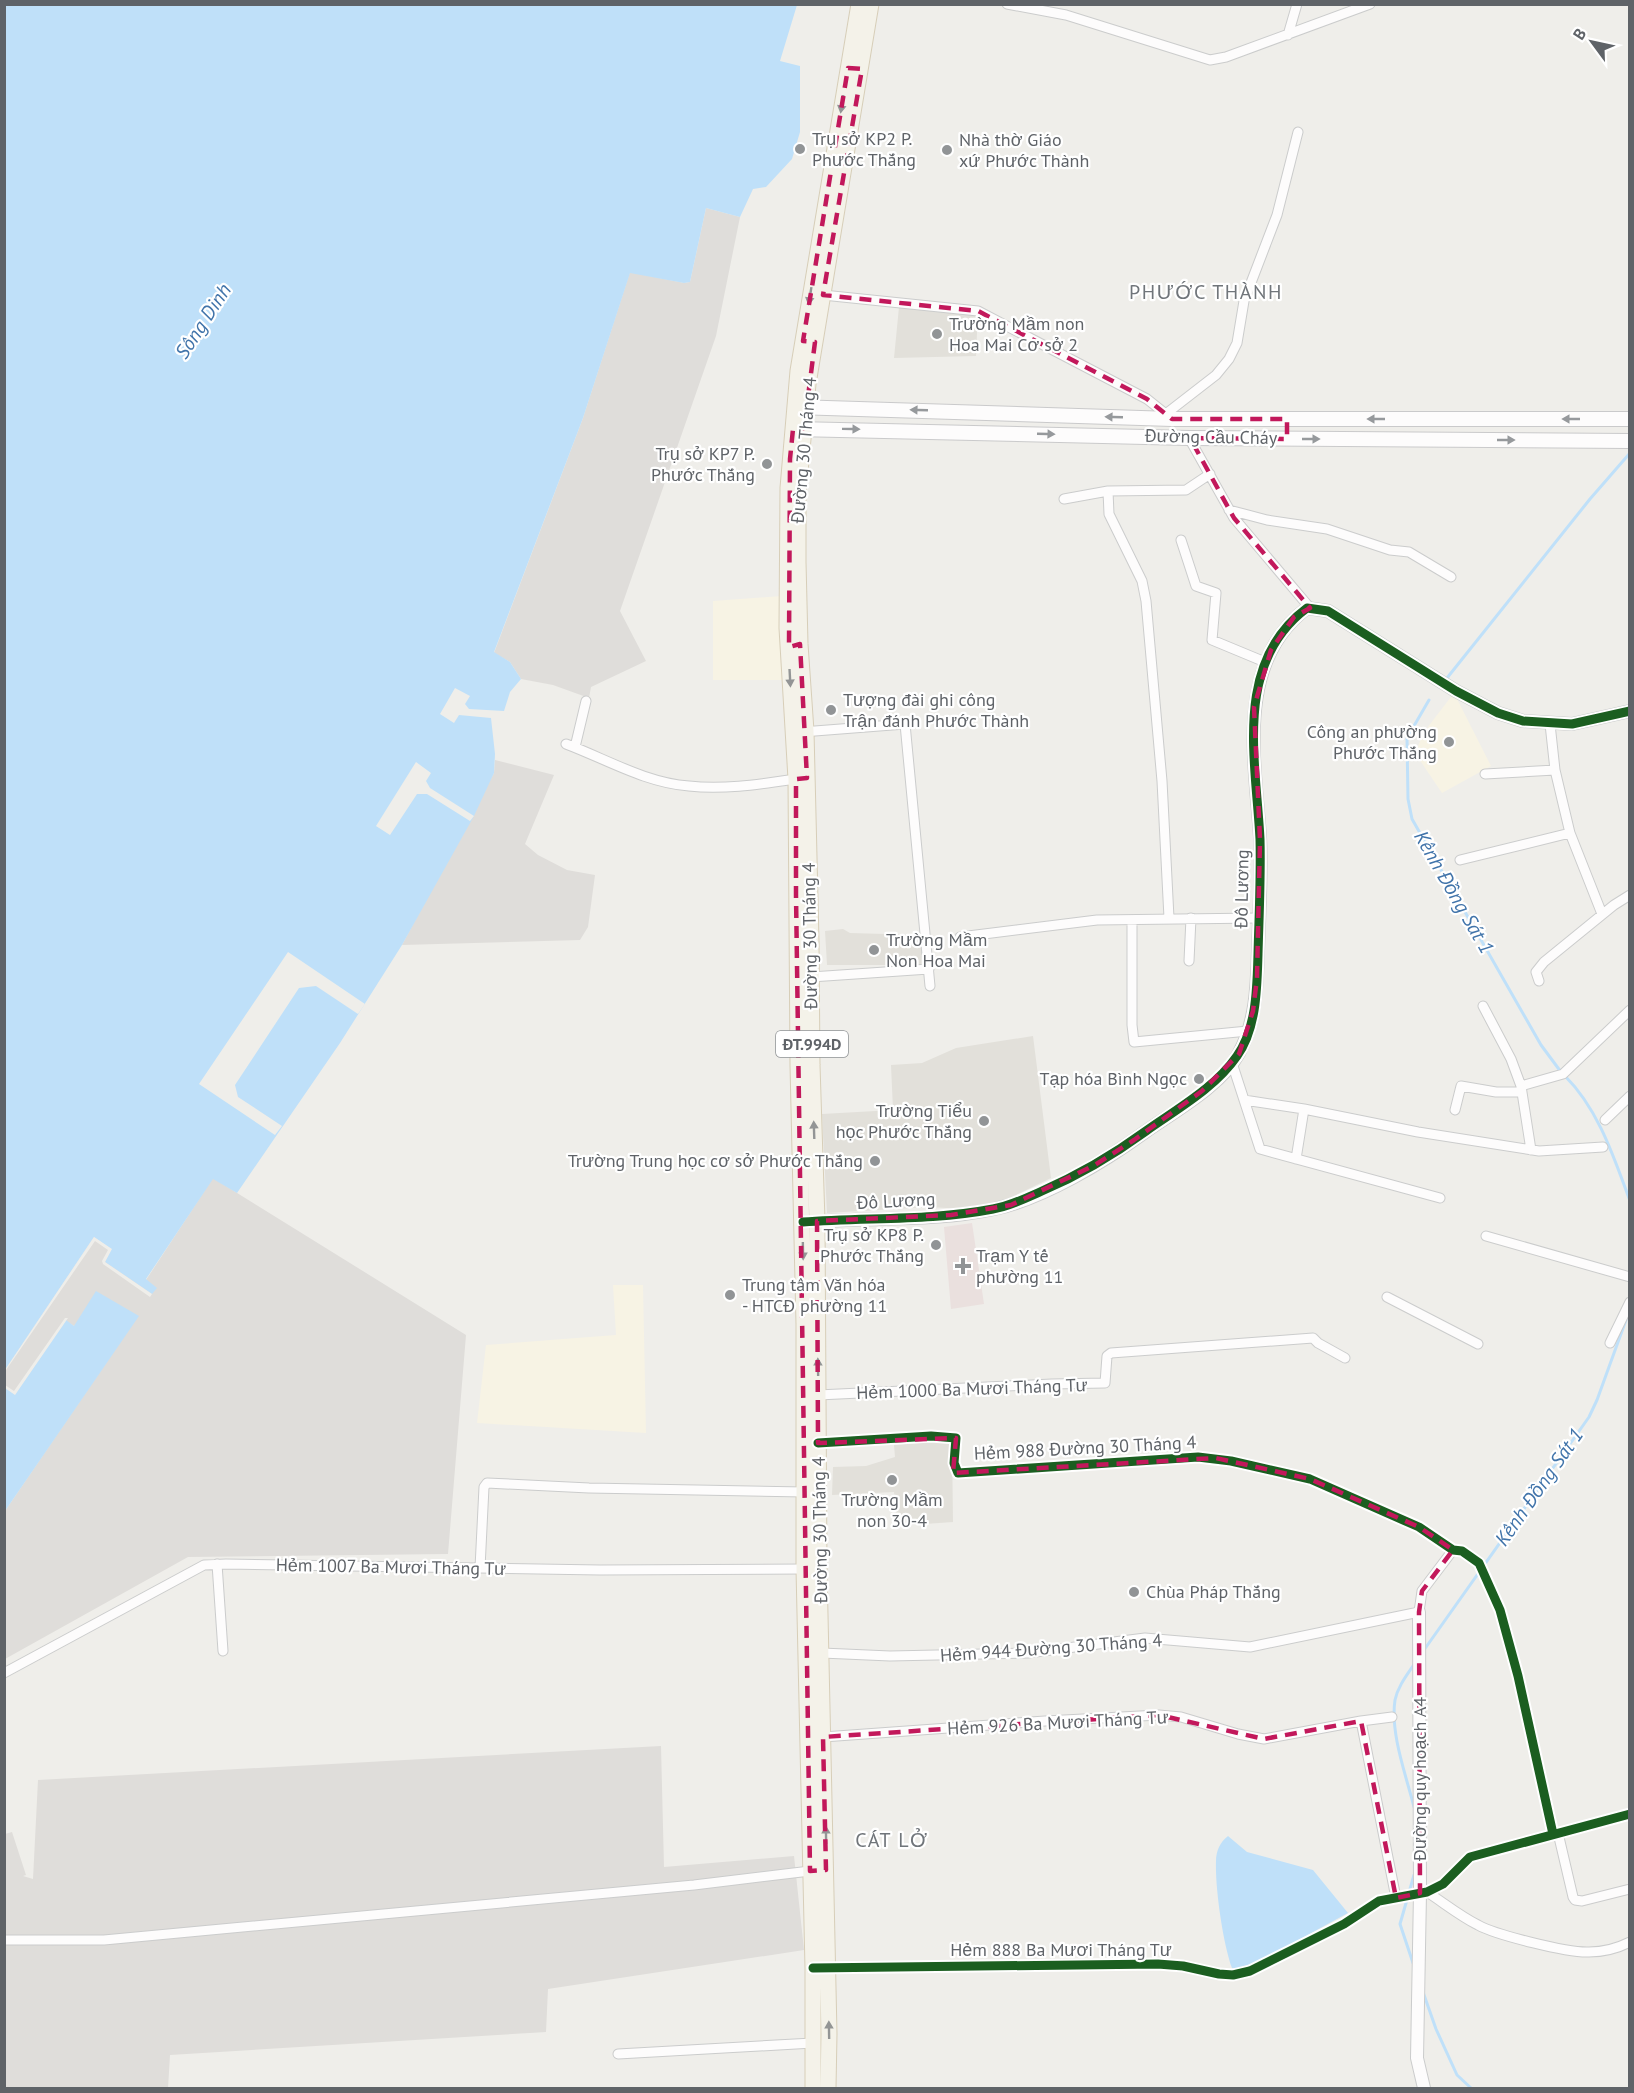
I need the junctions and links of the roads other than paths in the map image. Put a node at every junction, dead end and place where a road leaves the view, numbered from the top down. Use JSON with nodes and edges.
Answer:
{"nodes":[{"id":1,"x":859,"y":4,"type":"edge"},
{"id":2,"x":871,"y":4,"type":"edge"},
{"id":3,"x":1007,"y":4,"type":"edge"},
{"id":4,"x":1297,"y":4,"type":"edge"},
{"id":5,"x":1370,"y":4,"type":"edge"},
{"id":6,"x":1288,"y":35,"type":"junction"},
{"id":7,"x":855,"y":68,"type":"junction"},
{"id":8,"x":1298,"y":132,"type":"dead end"},
{"id":9,"x":824,"y":295,"type":"junction"},
{"id":10,"x":809,"y":342,"type":"junction"},
{"id":11,"x":800,"y":406,"type":"junction"},
{"id":12,"x":1170,"y":416,"type":"junction"},
{"id":13,"x":1287,"y":419,"type":"junction"},
{"id":14,"x":1629,"y":419,"type":"edge"},
{"id":15,"x":799,"y":429,"type":"junction"},
{"id":16,"x":1189,"y":438,"type":"junction"},
{"id":17,"x":1287,"y":438,"type":"junction"},
{"id":18,"x":1629,"y":441,"type":"edge"},
{"id":19,"x":1210,"y":474,"type":"junction"},
{"id":20,"x":1108,"y":492,"type":"junction"},
{"id":21,"x":1064,"y":499,"type":"dead end"},
{"id":22,"x":1229,"y":510,"type":"junction"},
{"id":23,"x":1180,"y":540,"type":"dead end"},
{"id":24,"x":1451,"y":577,"type":"dead end"},
{"id":25,"x":1311,"y":608,"type":"junction"},
{"id":26,"x":1265,"y":662,"type":"junction"},
{"id":27,"x":586,"y":701,"type":"dead end"},
{"id":28,"x":1626,"y":714,"type":"edge"},
{"id":29,"x":1550,"y":724,"type":"junction"},
{"id":30,"x":800,"y":732,"type":"junction"},
{"id":31,"x":1556,"y":770,"type":"junction"},
{"id":32,"x":1485,"y":774,"type":"dead end"},
{"id":33,"x":802,"y":778,"type":"junction"},
{"id":34,"x":1570,"y":832,"type":"junction"},
{"id":35,"x":1460,"y":860,"type":"dead end"},
{"id":36,"x":1629,"y":895,"type":"edge"},
{"id":37,"x":1602,"y":914,"type":"junction"},
{"id":38,"x":1169,"y":918,"type":"junction"},
{"id":39,"x":1191,"y":918,"type":"junction"},
{"id":40,"x":1258,"y":918,"type":"junction"},
{"id":41,"x":1132,"y":920,"type":"junction"},
{"id":42,"x":960,"y":937,"type":"dead end"},
{"id":43,"x":804,"y":940,"type":"junction"},
{"id":44,"x":1189,"y":961,"type":"dead end"},
{"id":45,"x":929,"y":969,"type":"junction"},
{"id":46,"x":811,"y":977,"type":"junction"},
{"id":47,"x":1539,"y":981,"type":"dead end"},
{"id":48,"x":930,"y":986,"type":"dead end"},
{"id":49,"x":1483,"y":1006,"type":"dead end"},
{"id":50,"x":1629,"y":1010,"type":"edge"},
{"id":51,"x":1248,"y":1031,"type":"junction"},
{"id":52,"x":1232,"y":1063,"type":"junction"},
{"id":53,"x":1522,"y":1089,"type":"junction"},
{"id":54,"x":1629,"y":1096,"type":"edge"},
{"id":55,"x":1244,"y":1100,"type":"junction"},
{"id":56,"x":1304,"y":1109,"type":"junction"},
{"id":57,"x":1455,"y":1110,"type":"dead end"},
{"id":58,"x":1605,"y":1120,"type":"dead end"},
{"id":59,"x":1603,"y":1148,"type":"dead end"},
{"id":60,"x":1531,"y":1150,"type":"junction"},
{"id":61,"x":1296,"y":1159,"type":"junction"},
{"id":62,"x":1440,"y":1198,"type":"dead end"},
{"id":63,"x":810,"y":1222,"type":"junction"},
{"id":64,"x":1486,"y":1236,"type":"dead end"},
{"id":65,"x":1629,"y":1278,"type":"edge"},
{"id":66,"x":1387,"y":1297,"type":"dead end"},
{"id":67,"x":1629,"y":1302,"type":"edge"},
{"id":68,"x":1610,"y":1343,"type":"dead end"},
{"id":69,"x":1479,"y":1344,"type":"dead end"},
{"id":70,"x":1345,"y":1358,"type":"dead end"},
{"id":71,"x":818,"y":1395,"type":"junction"},
{"id":72,"x":818,"y":1443,"type":"junction"},
{"id":73,"x":805,"y":1492,"type":"junction"},
{"id":74,"x":1453,"y":1550,"type":"junction"},
{"id":75,"x":216,"y":1564,"type":"junction"},
{"id":76,"x":480,"y":1568,"type":"junction"},
{"id":77,"x":804,"y":1569,"type":"junction"},
{"id":78,"x":1419,"y":1612,"type":"junction"},
{"id":79,"x":223,"y":1651,"type":"dead end"},
{"id":80,"x":822,"y":1653,"type":"junction"},
{"id":81,"x":4,"y":1673,"type":"edge"},
{"id":82,"x":1392,"y":1717,"type":"dead end"},
{"id":83,"x":1361,"y":1721,"type":"junction"},
{"id":84,"x":823,"y":1737,"type":"junction"},
{"id":85,"x":1629,"y":1814,"type":"edge"},
{"id":86,"x":1556,"y":1833,"type":"junction"},
{"id":87,"x":826,"y":1870,"type":"junction"},
{"id":88,"x":810,"y":1871,"type":"junction"},
{"id":89,"x":1629,"y":1889,"type":"edge"},
{"id":90,"x":1424,"y":1893,"type":"junction"},
{"id":91,"x":1396,"y":1898,"type":"junction"},
{"id":92,"x":4,"y":1940,"type":"edge"},
{"id":93,"x":1629,"y":1942,"type":"edge"},
{"id":94,"x":820,"y":1968,"type":"junction"},
{"id":95,"x":813,"y":2043,"type":"junction"},
{"id":96,"x":618,"y":2054,"type":"dead end"},
{"id":97,"x":813,"y":2088,"type":"edge"},
{"id":98,"x":828,"y":2088,"type":"edge"},
{"id":99,"x":1424,"y":2088,"type":"edge"}],
"edges":[{"from":1,"to":7,"type":"main road","name":"Đường 30 Tháng 4","number":"ĐT.994D"},
{"from":2,"to":7,"type":"main road","name":"Đường 30 Tháng 4","number":"ĐT.994D"},
{"from":3,"to":6,"type":"street"},
{"from":4,"to":6,"type":"street"},
{"from":5,"to":6,"type":"street"},
{"from":7,"to":9,"type":"main road","name":"Đường 30 Tháng 4","number":"ĐT.994D"},
{"from":7,"to":10,"type":"main road","name":"Đường 30 Tháng 4","number":"ĐT.994D","one_way":true},
{"from":8,"to":12,"type":"street"},
{"from":9,"to":10,"type":"main road","name":"Đường 30 Tháng 4","number":"ĐT.994D"},
{"from":9,"to":12,"type":"street"},
{"from":10,"to":11,"type":"main road","name":"Đường 30 Tháng 4","number":"ĐT.994D"},
{"from":12,"to":11,"type":"main road","name":"Đường Cầu Cháy","one_way":true},
{"from":11,"to":15,"type":"main road","name":"Đường 30 Tháng 4","number":"ĐT.994D"},
{"from":12,"to":13,"type":"main road","name":"Đường Cầu Cháy"},
{"from":14,"to":13,"type":"main road","name":"Đường Cầu Cháy","one_way":true},
{"from":13,"to":17,"type":"main road"},
{"from":15,"to":16,"type":"main road","name":"Đường Cầu Cháy","one_way":true},
{"from":15,"to":30,"type":"main road","name":"Đường 30 Tháng 4","number":"ĐT.994D"},
{"from":16,"to":17,"type":"main road","name":"Đường Cầu Cháy"},
{"from":16,"to":19,"type":"street"},
{"from":17,"to":18,"type":"main road","name":"Đường Cầu Cháy","one_way":true},
{"from":19,"to":20,"type":"street"},
{"from":19,"to":22,"type":"street"},
{"from":20,"to":21,"type":"street"},
{"from":20,"to":38,"type":"street"},
{"from":22,"to":24,"type":"street"},
{"from":22,"to":25,"type":"street"},
{"from":23,"to":26,"type":"street"},
{"from":25,"to":26,"type":"street","name":"Đô Lương"},
{"from":25,"to":29,"type":"street"},
{"from":26,"to":40,"type":"street","name":"Đô Lương"},
{"from":27,"to":33,"type":"street"},
{"from":28,"to":29,"type":"street"},
{"from":29,"to":31,"type":"street"},
{"from":30,"to":33,"type":"main road","name":"Đường 30 Tháng 4","number":"ĐT.994D"},
{"from":30,"to":45,"type":"street"},
{"from":31,"to":32,"type":"street"},
{"from":31,"to":34,"type":"street"},
{"from":33,"to":43,"type":"main road","name":"Đường 30 Tháng 4","number":"ĐT.994D"},
{"from":34,"to":35,"type":"street"},
{"from":34,"to":37,"type":"street"},
{"from":36,"to":37,"type":"street"},
{"from":37,"to":47,"type":"street"},
{"from":38,"to":39,"type":"street"},
{"from":38,"to":41,"type":"street"},
{"from":39,"to":40,"type":"street"},
{"from":39,"to":44,"type":"street"},
{"from":40,"to":51,"type":"street","name":"Đô Lương"},
{"from":41,"to":42,"type":"street"},
{"from":41,"to":51,"type":"street"},
{"from":43,"to":46,"type":"main road","name":"Đường 30 Tháng 4","number":"ĐT.994D"},
{"from":43,"to":63,"type":"main road","name":"Đường 30 Tháng 4","number":"ĐT.994D"},
{"from":45,"to":46,"type":"street"},
{"from":45,"to":48,"type":"street"},
{"from":63,"to":46,"type":"main road","name":"Đường 30 Tháng 4","number":"ĐT.994D","one_way":true},
{"from":49,"to":53,"type":"street"},
{"from":50,"to":53,"type":"street"},
{"from":51,"to":52,"type":"street","name":"Đô Lương"},
{"from":52,"to":55,"type":"street"},
{"from":52,"to":63,"type":"street","name":"Đô Lương"},
{"from":53,"to":57,"type":"street"},
{"from":53,"to":60,"type":"street"},
{"from":54,"to":58,"type":"street"},
{"from":55,"to":56,"type":"street"},
{"from":55,"to":61,"type":"street"},
{"from":56,"to":60,"type":"street"},
{"from":56,"to":61,"type":"street"},
{"from":59,"to":60,"type":"street"},
{"from":61,"to":62,"type":"street"},
{"from":71,"to":63,"type":"main road","name":"Đường 30 Tháng 4","number":"ĐT.994D","one_way":true},
{"from":63,"to":73,"type":"main road","name":"Đường 30 Tháng 4","number":"ĐT.994D","one_way":true},
{"from":64,"to":65,"type":"street"},
{"from":66,"to":69,"type":"street"},
{"from":67,"to":68,"type":"street"},
{"from":70,"to":71,"type":"street","name":"Hẻm 1000 Ba Mươi Tháng Tư"},
{"from":71,"to":72,"type":"main road","name":"Đường 30 Tháng 4","number":"ĐT.994D"},
{"from":72,"to":74,"type":"street","name":"Hẻm 988 Đường 30 Tháng 4"},
{"from":72,"to":80,"type":"main road","name":"Đường 30 Tháng 4","number":"ĐT.994D"},
{"from":73,"to":76,"type":"street"},
{"from":73,"to":77,"type":"main road","name":"Đường 30 Tháng 4","number":"ĐT.994D"},
{"from":74,"to":78,"type":"street"},
{"from":74,"to":86,"type":"street","name":"Hẻm 988 Đường 30 Tháng 4"},
{"from":75,"to":76,"type":"street","name":"Hẻm 1007 Ba Mươi Tháng Tư"},
{"from":75,"to":79,"type":"street"},
{"from":75,"to":81,"type":"street","name":"Hẻm 1007 Ba Mươi Tháng Tư"},
{"from":76,"to":77,"type":"street","name":"Hẻm 1007 Ba Mươi Tháng Tư"},
{"from":77,"to":88,"type":"main road","name":"Đường 30 Tháng 4","number":"ĐT.994D"},
{"from":78,"to":80,"type":"street","name":"Hẻm 944 Đường 30 Tháng 4"},
{"from":78,"to":90,"type":"street","name":"Đường quy hoạch A4"},
{"from":80,"to":84,"type":"main road","name":"Đường 30 Tháng 4","number":"ĐT.994D"},
{"from":82,"to":83,"type":"street","name":"Hẻm 926 Ba Mươi Tháng Tư"},
{"from":83,"to":84,"type":"street","name":"Hẻm 926 Ba Mươi Tháng Tư"},
{"from":83,"to":91,"type":"street"},
{"from":87,"to":84,"type":"main road","name":"Đường 30 Tháng 4","number":"ĐT.994D","one_way":true},
{"from":85,"to":86,"type":"street","name":"Hẻm 888 Ba Mươi Tháng Tư"},
{"from":86,"to":89,"type":"street","name":"Hẻm 988 Đường 30 Tháng 4"},
{"from":86,"to":90,"type":"street","name":"Hẻm 888 Ba Mươi Tháng Tư"},
{"from":87,"to":88,"type":"main road"},
{"from":87,"to":94,"type":"main road","name":"Đường 30 Tháng 4","number":"ĐT.994D"},
{"from":88,"to":92,"type":"street"},
{"from":88,"to":94,"type":"main road","name":"Đường 30 Tháng 4","number":"ĐT.994D"},
{"from":90,"to":91,"type":"street","name":"Hẻm 888 Ba Mươi Tháng Tư"},
{"from":90,"to":93,"type":"street"},
{"from":90,"to":99,"type":"street","name":"Đường quy hoạch A4"},
{"from":91,"to":94,"type":"street","name":"Hẻm 888 Ba Mươi Tháng Tư"},
{"from":94,"to":95,"type":"main road","name":"Đường 30 Tháng 4","number":"ĐT.994D"},
{"from":98,"to":94,"type":"main road","name":"Đường 30 Tháng 4","number":"ĐT.994D","one_way":true},
{"from":95,"to":96,"type":"street"},
{"from":95,"to":97,"type":"main road","name":"Đường 30 Tháng 4","number":"ĐT.994D"}]}
